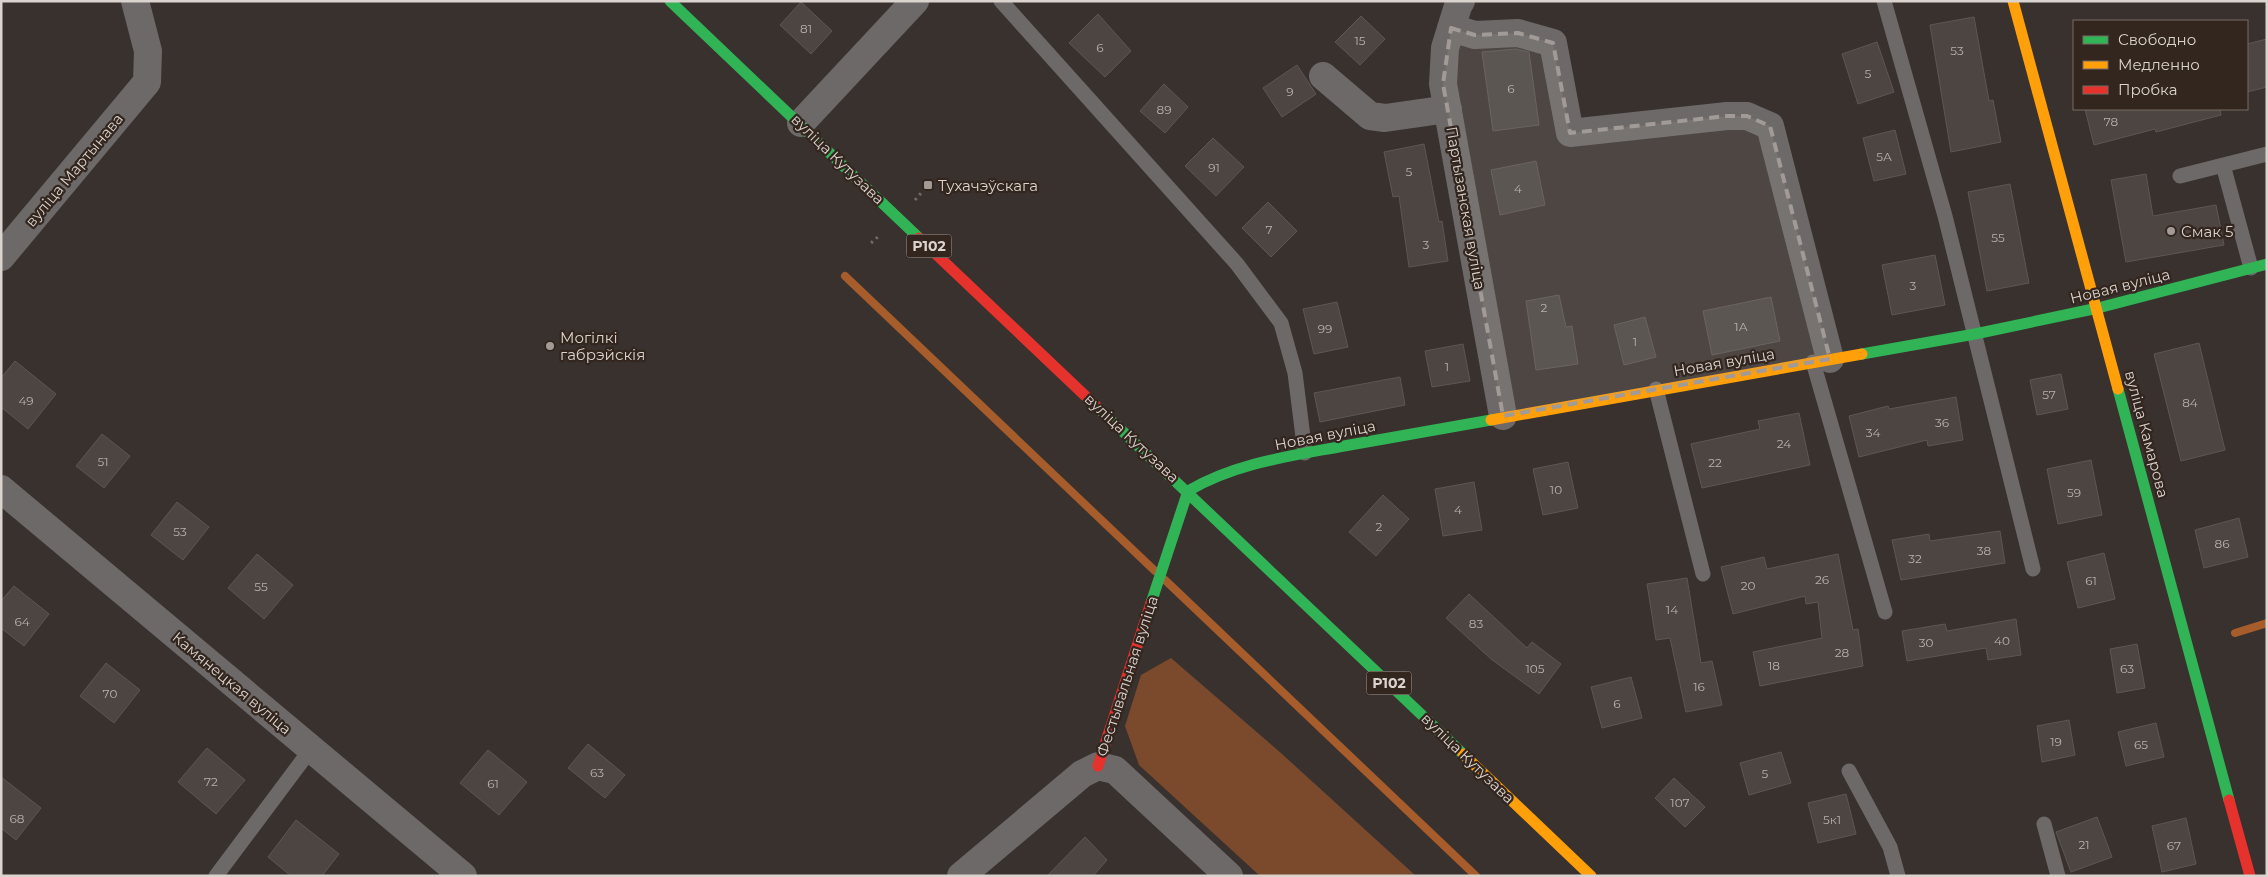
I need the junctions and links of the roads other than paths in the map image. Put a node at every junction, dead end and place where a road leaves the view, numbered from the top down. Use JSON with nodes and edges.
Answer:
{"nodes":[{"id":1,"x":135,"y":1,"type":"edge"},
{"id":2,"x":670,"y":1,"type":"edge"},
{"id":3,"x":915,"y":1,"type":"edge"},
{"id":4,"x":1002,"y":1,"type":"edge"},
{"id":5,"x":1461,"y":1,"type":"edge"},
{"id":6,"x":1884,"y":1,"type":"edge"},
{"id":7,"x":2013,"y":1,"type":"edge"},
{"id":8,"x":1451,"y":28,"type":"junction"},
{"id":9,"x":1323,"y":76,"type":"dead end"},
{"id":10,"x":1448,"y":109,"type":"junction"},
{"id":11,"x":801,"y":123,"type":"junction"},
{"id":12,"x":2267,"y":154,"type":"edge"},
{"id":13,"x":2223,"y":165,"type":"junction"},
{"id":14,"x":2180,"y":176,"type":"dead end"},
{"id":15,"x":1,"y":258,"type":"edge"},
{"id":16,"x":2267,"y":264,"type":"edge"},
{"id":17,"x":2251,"y":268,"type":"junction"},
{"id":18,"x":2098,"y":308,"type":"junction"},
{"id":19,"x":1975,"y":334,"type":"junction"},
{"id":20,"x":1821,"y":361,"type":"junction"},
{"id":21,"x":1656,"y":389,"type":"junction"},
{"id":22,"x":1503,"y":416,"type":"junction"},
{"id":23,"x":1305,"y":453,"type":"junction"},
{"id":24,"x":1,"y":489,"type":"edge"},
{"id":25,"x":1188,"y":491,"type":"junction"},
{"id":26,"x":2032,"y":569,"type":"dead end"},
{"id":27,"x":1703,"y":574,"type":"dead end"},
{"id":28,"x":1885,"y":612,"type":"dead end"},
{"id":29,"x":311,"y":749,"type":"junction"},
{"id":30,"x":1106,"y":768,"type":"junction"},
{"id":31,"x":1849,"y":771,"type":"dead end"},
{"id":32,"x":2044,"y":824,"type":"dead end"},
{"id":33,"x":216,"y":876,"type":"edge"},
{"id":34,"x":463,"y":876,"type":"edge"},
{"id":35,"x":961,"y":876,"type":"edge"},
{"id":36,"x":1229,"y":876,"type":"edge"},
{"id":37,"x":1591,"y":876,"type":"edge"},
{"id":38,"x":1898,"y":876,"type":"edge"},
{"id":39,"x":2058,"y":876,"type":"edge"},
{"id":40,"x":2250,"y":876,"type":"edge"}],
"edges":[{"from":1,"to":15,"type":"street","name":"вуліца Мартынава"},
{"from":2,"to":11,"type":"street","name":"вуліца Кутузава","number":"Р102"},
{"from":3,"to":11,"type":"street"},
{"from":4,"to":23,"type":"lane"},
{"from":5,"to":8,"type":"street","name":"Партызанская вуліца"},
{"from":6,"to":19,"type":"lane"},
{"from":7,"to":18,"type":"street","name":"вуліца Камарова"},
{"from":8,"to":10,"type":"street","name":"Партызанская вуліца"},
{"from":8,"to":20,"type":"street"},
{"from":9,"to":10,"type":"street"},
{"from":10,"to":22,"type":"street","name":"Партызанская вуліца"},
{"from":11,"to":25,"type":"street","name":"вуліца Кутузава","number":"Р102"},
{"from":12,"to":13,"type":"lane"},
{"from":13,"to":14,"type":"lane"},
{"from":13,"to":17,"type":"lane"},
{"from":16,"to":17,"type":"street","name":"Новая вуліца"},
{"from":17,"to":18,"type":"street","name":"Новая вуліца"},
{"from":18,"to":19,"type":"street","name":"Новая вуліца"},
{"from":18,"to":40,"type":"street","name":"вуліца Камарова"},
{"from":19,"to":20,"type":"street","name":"Новая вуліца"},
{"from":19,"to":26,"type":"lane"},
{"from":20,"to":21,"type":"street","name":"Новая вуліца"},
{"from":20,"to":28,"type":"lane"},
{"from":21,"to":22,"type":"street","name":"Новая вуліца"},
{"from":21,"to":27,"type":"lane"},
{"from":22,"to":23,"type":"street","name":"Новая вуліца"},
{"from":23,"to":25,"type":"street","name":"Новая вуліца"},
{"from":24,"to":29,"type":"street","name":"Камянецкая вуліца"},
{"from":25,"to":30,"type":"street","name":"Фестывальная вуліца"},
{"from":25,"to":37,"type":"street","name":"вуліца Кутузава","number":"Р102"},
{"from":29,"to":33,"type":"lane"},
{"from":29,"to":34,"type":"street","name":"Камянецкая вуліца"},
{"from":30,"to":35,"type":"street","name":"Фестывальная вуліца"},
{"from":30,"to":36,"type":"street"},
{"from":31,"to":38,"type":"lane"},
{"from":32,"to":39,"type":"lane"}]}
